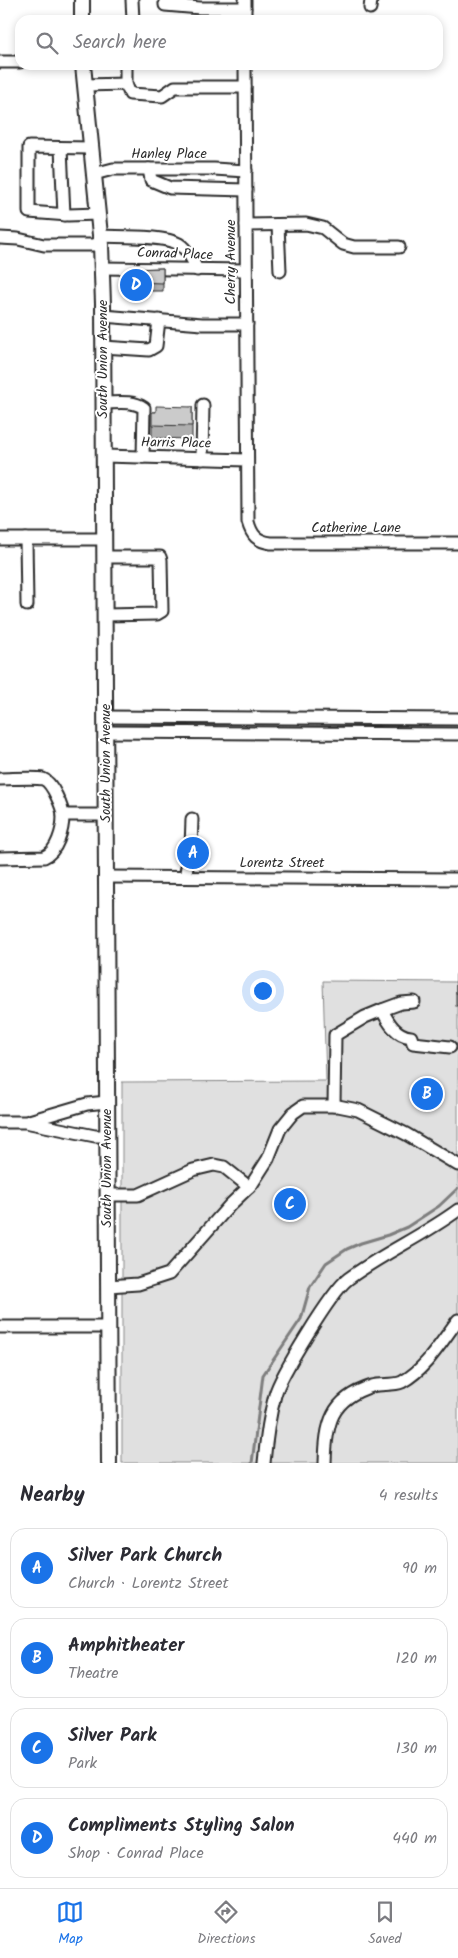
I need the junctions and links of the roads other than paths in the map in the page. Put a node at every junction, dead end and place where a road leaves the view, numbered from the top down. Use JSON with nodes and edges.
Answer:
{"nodes":[{"id":1,"x":82,"y":0,"type":"edge"},
{"id":2,"x":132,"y":0,"type":"edge"},
{"id":3,"x":165,"y":0,"type":"edge"},
{"id":4,"x":245,"y":9,"type":"edge"},
{"id":5,"x":82,"y":15,"type":"edge"},
{"id":6,"x":133,"y":15,"type":"edge"},
{"id":7,"x":0,"y":62,"type":"edge"},
{"id":8,"x":15,"y":62,"type":"edge"},
{"id":9,"x":83,"y":70,"type":"edge"},
{"id":10,"x":126,"y":70,"type":"edge"},
{"id":11,"x":245,"y":70,"type":"edge"},
{"id":12,"x":126,"y":84,"type":"junction"},
{"id":13,"x":84,"y":85,"type":"junction"},
{"id":14,"x":245,"y":88,"type":"junction"},
{"id":15,"x":61,"y":148,"type":"junction"},
{"id":16,"x":91,"y":148,"type":"junction"},
{"id":17,"x":149,"y":169,"type":"junction"},
{"id":18,"x":246,"y":171,"type":"junction"},
{"id":19,"x":94,"y":174,"type":"junction"},
{"id":20,"x":246,"y":190,"type":"junction"},
{"id":21,"x":98,"y":214,"type":"junction"},
{"id":22,"x":64,"y":215,"type":"junction"},
{"id":23,"x":246,"y":225,"type":"junction"},
{"id":24,"x":278,"y":225,"type":"junction"},
{"id":25,"x":0,"y":238,"type":"edge"},
{"id":26,"x":101,"y":241,"type":"junction"},
{"id":27,"x":399,"y":247,"type":"dead end"},
{"id":28,"x":102,"y":268,"type":"junction"},
{"id":29,"x":197,"y":270,"type":"junction"},
{"id":30,"x":246,"y":270,"type":"junction"},
{"id":31,"x":280,"y":271,"type":"dead end"},
{"id":32,"x":103,"y":316,"type":"junction"},
{"id":33,"x":159,"y":320,"type":"junction"},
{"id":34,"x":247,"y":324,"type":"junction"},
{"id":35,"x":103,"y":346,"type":"junction"},
{"id":36,"x":104,"y":403,"type":"junction"},
{"id":37,"x":203,"y":405,"type":"dead end"},
{"id":38,"x":104,"y":456,"type":"junction"},
{"id":39,"x":143,"y":457,"type":"junction"},
{"id":40,"x":202,"y":459,"type":"junction"},
{"id":41,"x":247,"y":460,"type":"junction"},
{"id":42,"x":254,"y":538,"type":"joint"},
{"id":43,"x":26,"y":539,"type":"junction"},
{"id":44,"x":104,"y":539,"type":"junction"},
{"id":45,"x":0,"y":540,"type":"edge"},
{"id":46,"x":458,"y":543,"type":"edge"},
{"id":47,"x":104,"y":557,"type":"junction"},
{"id":48,"x":27,"y":605,"type":"dead end"},
{"id":49,"x":105,"y":615,"type":"junction"},
{"id":50,"x":106,"y":717,"type":"junction"},
{"id":51,"x":210,"y":717,"type":"junction"},
{"id":52,"x":297,"y":718,"type":"junction"},
{"id":53,"x":386,"y":718,"type":"junction"},
{"id":54,"x":458,"y":719,"type":"edge"},
{"id":55,"x":106,"y":732,"type":"junction"},
{"id":56,"x":210,"y":732,"type":"junction"},
{"id":57,"x":298,"y":733,"type":"junction"},
{"id":58,"x":386,"y":733,"type":"junction"},
{"id":59,"x":458,"y":734,"type":"edge"},
{"id":60,"x":0,"y":779,"type":"edge"},
{"id":61,"x":63,"y":815,"type":"junction"},
{"id":62,"x":106,"y":816,"type":"junction"},
{"id":63,"x":192,"y":820,"type":"dead end"},
{"id":64,"x":0,"y":858,"type":"edge"},
{"id":65,"x":106,"y":877,"type":"junction"},
{"id":66,"x":185,"y":877,"type":"junction"},
{"id":67,"x":458,"y":879,"type":"edge"},
{"id":68,"x":414,"y":1002,"type":"dead end"},
{"id":69,"x":382,"y":1010,"type":"junction"},
{"id":70,"x":450,"y":1047,"type":"dead end"},
{"id":71,"x":107,"y":1102,"type":"junction"},
{"id":72,"x":334,"y":1106,"type":"junction"},
{"id":73,"x":0,"y":1122,"type":"edge"},
{"id":74,"x":25,"y":1122,"type":"junction"},
{"id":75,"x":107,"y":1136,"type":"junction"},
{"id":76,"x":458,"y":1165,"type":"edge"},
{"id":77,"x":249,"y":1186,"type":"junction"},
{"id":78,"x":107,"y":1195,"type":"junction"},
{"id":79,"x":458,"y":1210,"type":"edge"},
{"id":80,"x":108,"y":1286,"type":"junction"},
{"id":81,"x":458,"y":1320,"type":"edge"},
{"id":82,"x":0,"y":1327,"type":"edge"},
{"id":83,"x":108,"y":1327,"type":"junction"},
{"id":84,"x":109,"y":1463,"type":"edge"},
{"id":85,"x":264,"y":1463,"type":"edge"},
{"id":86,"x":326,"y":1463,"type":"edge"}],
"edges":[{"from":1,"to":5,"type":"main road"},
{"from":2,"to":6,"type":"street"},
{"from":3,"to":4,"type":"street"},
{"from":7,"to":8,"type":"street"},
{"from":9,"to":13,"type":"main road","name":"South Union Avenue"},
{"from":10,"to":12,"type":"street"},
{"from":11,"to":14,"type":"street","name":"Cherry Avenue"},
{"from":12,"to":13,"type":"street"},
{"from":12,"to":14,"type":"street"},
{"from":13,"to":16,"type":"main road","name":"South Union Avenue"},
{"from":14,"to":18,"type":"street","name":"Cherry Avenue"},
{"from":15,"to":16,"type":"street"},
{"from":15,"to":22,"type":"street"},
{"from":15,"to":22,"type":"street"},
{"from":16,"to":19,"type":"main road","name":"South Union Avenue"},
{"from":17,"to":18,"type":"street","name":"Hanley Place"},
{"from":17,"to":19,"type":"street","name":"Hanley Place"},
{"from":17,"to":20,"type":"street"},
{"from":18,"to":20,"type":"street","name":"Cherry Avenue"},
{"from":19,"to":21,"type":"main road","name":"South Union Avenue"},
{"from":20,"to":23,"type":"street","name":"Cherry Avenue"},
{"from":21,"to":22,"type":"street"},
{"from":21,"to":26,"type":"main road","name":"South Union Avenue"},
{"from":23,"to":24,"type":"street"},
{"from":23,"to":30,"type":"street","name":"Cherry Avenue"},
{"from":24,"to":27,"type":"street"},
{"from":24,"to":31,"type":"street"},
{"from":25,"to":26,"type":"street"},
{"from":26,"to":28,"type":"main road","name":"South Union Avenue"},
{"from":26,"to":29,"type":"street"},
{"from":28,"to":29,"type":"street","name":"Conrad Place"},
{"from":28,"to":32,"type":"main road","name":"South Union Avenue"},
{"from":29,"to":30,"type":"street","name":"Conrad Place"},
{"from":30,"to":34,"type":"street","name":"Cherry Avenue"},
{"from":32,"to":33,"type":"street"},
{"from":32,"to":35,"type":"main road","name":"South Union Avenue"},
{"from":33,"to":34,"type":"street"},
{"from":33,"to":35,"type":"street"},
{"from":34,"to":41,"type":"street","name":"Cherry Avenue"},
{"from":35,"to":36,"type":"main road","name":"South Union Avenue"},
{"from":36,"to":38,"type":"main road","name":"South Union Avenue"},
{"from":36,"to":39,"type":"street"},
{"from":37,"to":40,"type":"street"},
{"from":38,"to":39,"type":"street","name":"Harris Place"},
{"from":38,"to":44,"type":"main road","name":"South Union Avenue"},
{"from":39,"to":40,"type":"street","name":"Harris Place"},
{"from":40,"to":41,"type":"street","name":"Harris Place"},
{"from":41,"to":42,"type":"street","name":"Cherry Avenue"},
{"from":42,"to":46,"type":"street","name":"Catherine Lane"},
{"from":43,"to":44,"type":"street"},
{"from":43,"to":45,"type":"street"},
{"from":43,"to":48,"type":"street"},
{"from":44,"to":47,"type":"main road","name":"South Union Avenue"},
{"from":47,"to":49,"type":"main road","name":"South Union Avenue"},
{"from":47,"to":49,"type":"street"},
{"from":49,"to":50,"type":"main road","name":"South Union Avenue"},
{"from":50,"to":51,"type":"street"},
{"from":50,"to":55,"type":"main road","name":"South Union Avenue"},
{"from":51,"to":52,"type":"street"},
{"from":51,"to":56,"type":"street"},
{"from":52,"to":53,"type":"street"},
{"from":52,"to":57,"type":"street"},
{"from":53,"to":54,"type":"street"},
{"from":53,"to":58,"type":"street"},
{"from":55,"to":56,"type":"street"},
{"from":55,"to":62,"type":"main road","name":"South Union Avenue"},
{"from":56,"to":57,"type":"street"},
{"from":57,"to":58,"type":"street"},
{"from":58,"to":59,"type":"street"},
{"from":60,"to":61,"type":"street"},
{"from":61,"to":62,"type":"street"},
{"from":61,"to":64,"type":"street"},
{"from":62,"to":65,"type":"main road","name":"South Union Avenue"},
{"from":63,"to":66,"type":"street"},
{"from":65,"to":66,"type":"street","name":"Lorentz Street"},
{"from":65,"to":71,"type":"main road","name":"South Union Avenue"},
{"from":66,"to":67,"type":"street","name":"Lorentz Street"},
{"from":68,"to":69,"type":"street"},
{"from":69,"to":70,"type":"street"},
{"from":69,"to":72,"type":"street"},
{"from":71,"to":74,"type":"street"},
{"from":71,"to":75,"type":"main road","name":"South Union Avenue"},
{"from":72,"to":76,"type":"street"},
{"from":72,"to":77,"type":"street"},
{"from":73,"to":74,"type":"street"},
{"from":74,"to":75,"type":"street"},
{"from":75,"to":78,"type":"main road","name":"South Union Avenue"},
{"from":77,"to":78,"type":"street"},
{"from":77,"to":80,"type":"street"},
{"from":78,"to":80,"type":"main road","name":"South Union Avenue"},
{"from":79,"to":85,"type":"street"},
{"from":80,"to":83,"type":"main road","name":"South Union Avenue"},
{"from":81,"to":86,"type":"street"},
{"from":82,"to":83,"type":"street"},
{"from":83,"to":84,"type":"main road","name":"South Union Avenue"}]}
